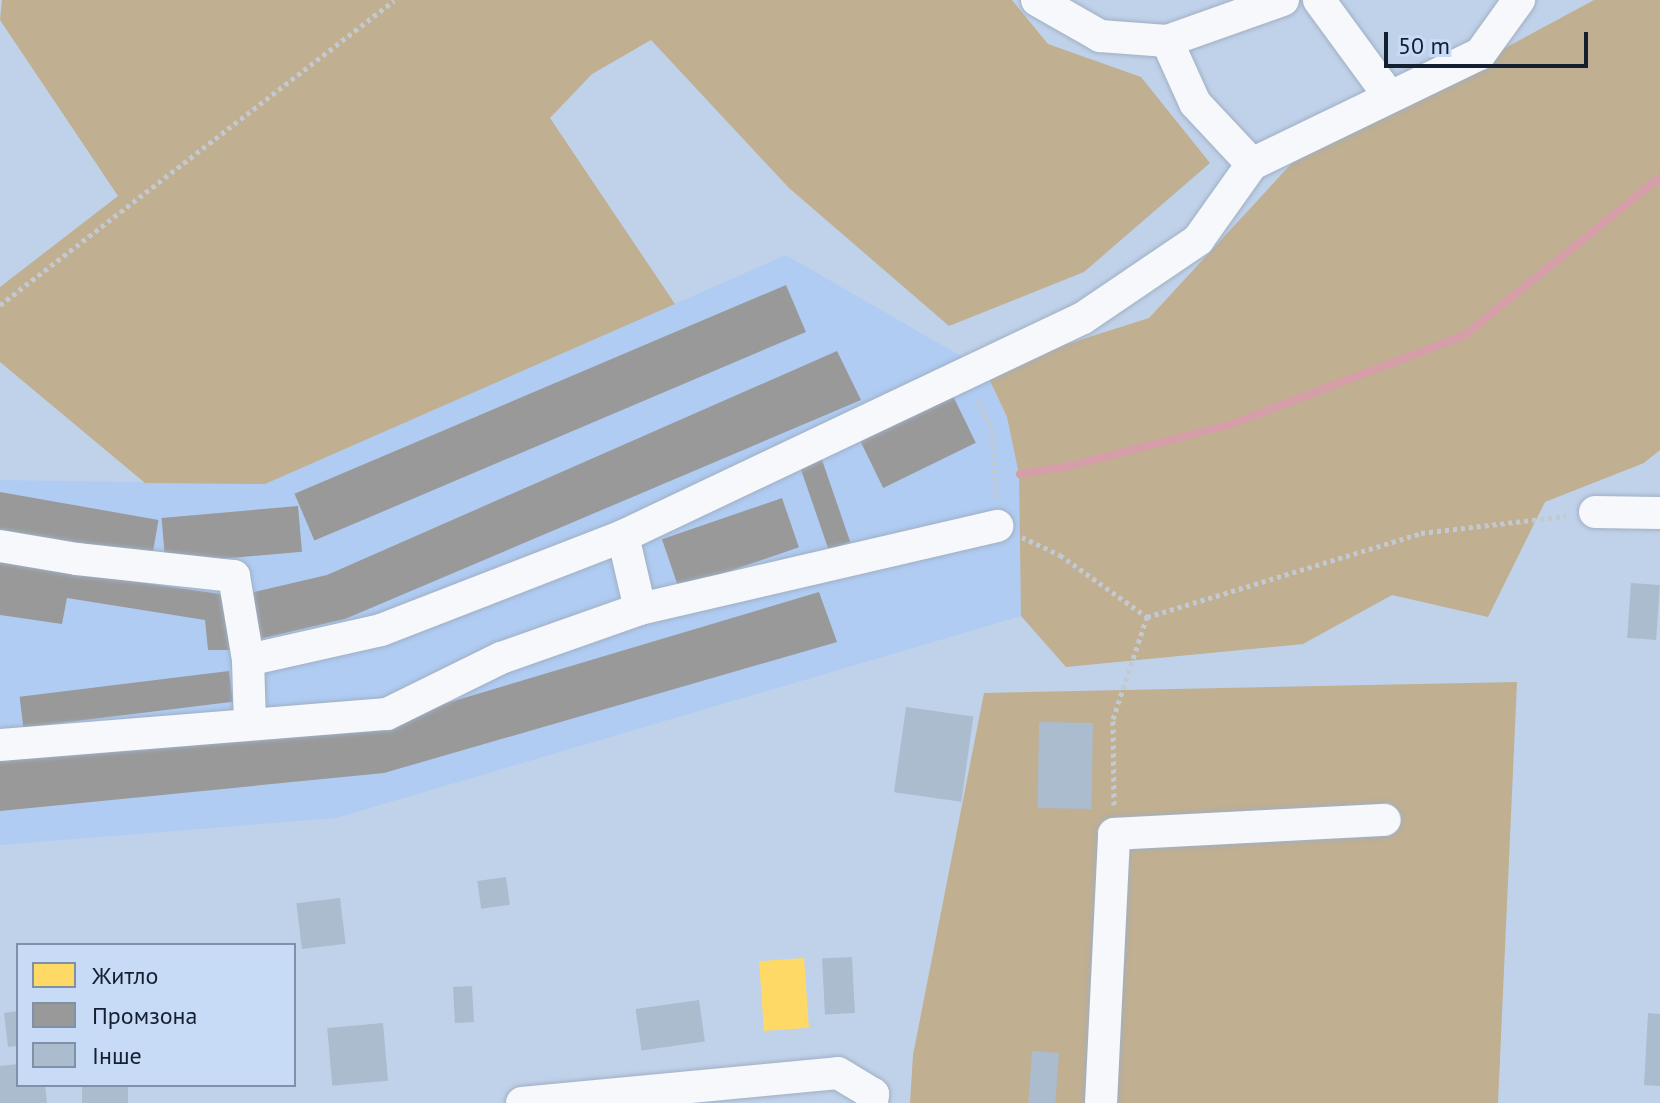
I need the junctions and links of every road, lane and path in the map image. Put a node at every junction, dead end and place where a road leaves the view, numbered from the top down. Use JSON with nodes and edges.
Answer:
{"nodes":[{"id":1,"x":394,"y":0,"type":"edge"},
{"id":2,"x":1037,"y":0,"type":"edge"},
{"id":3,"x":1283,"y":0,"type":"edge"},
{"id":4,"x":1319,"y":0,"type":"edge"},
{"id":5,"x":1519,"y":0,"type":"edge"},
{"id":6,"x":1167,"y":41,"type":"junction"},
{"id":7,"x":1390,"y":97,"type":"junction"},
{"id":8,"x":1252,"y":164,"type":"junction"},
{"id":9,"x":0,"y":305,"type":"edge"},
{"id":10,"x":966,"y":373,"type":"junction"},
{"id":11,"x":1595,"y":512,"type":"joint"},
{"id":12,"x":1660,"y":513,"type":"edge"},
{"id":13,"x":998,"y":526,"type":"junction"},
{"id":14,"x":623,"y":536,"type":"junction"},
{"id":15,"x":0,"y":546,"type":"edge"},
{"id":16,"x":640,"y":609,"type":"junction"},
{"id":17,"x":1147,"y":617,"type":"junction"},
{"id":18,"x":248,"y":660,"type":"junction"},
{"id":19,"x":250,"y":724,"type":"junction"},
{"id":20,"x":0,"y":745,"type":"edge"},
{"id":21,"x":1385,"y":820,"type":"dead end"},
{"id":22,"x":1114,"y":834,"type":"junction"},
{"id":23,"x":872,"y":1098,"type":"edge"},
{"id":24,"x":522,"y":1103,"type":"edge"},
{"id":25,"x":1101,"y":1103,"type":"edge"}],
"edges":[{"from":1,"to":9,"type":"path"},
{"from":2,"to":6,"type":"street"},
{"from":3,"to":6,"type":"street"},
{"from":4,"to":7,"type":"street"},
{"from":5,"to":7,"type":"street"},
{"from":6,"to":8,"type":"street"},
{"from":7,"to":8,"type":"street"},
{"from":8,"to":10,"type":"street"},
{"from":10,"to":13,"type":"path"},
{"from":10,"to":14,"type":"street"},
{"from":11,"to":12,"type":"street"},
{"from":11,"to":17,"type":"path"},
{"from":13,"to":16,"type":"street"},
{"from":13,"to":17,"type":"path"},
{"from":14,"to":16,"type":"street"},
{"from":14,"to":18,"type":"street"},
{"from":15,"to":18,"type":"street"},
{"from":16,"to":19,"type":"street"},
{"from":17,"to":22,"type":"path"},
{"from":18,"to":19,"type":"street"},
{"from":19,"to":20,"type":"street"},
{"from":21,"to":22,"type":"street"},
{"from":22,"to":25,"type":"street"},
{"from":23,"to":24,"type":"street"}]}
